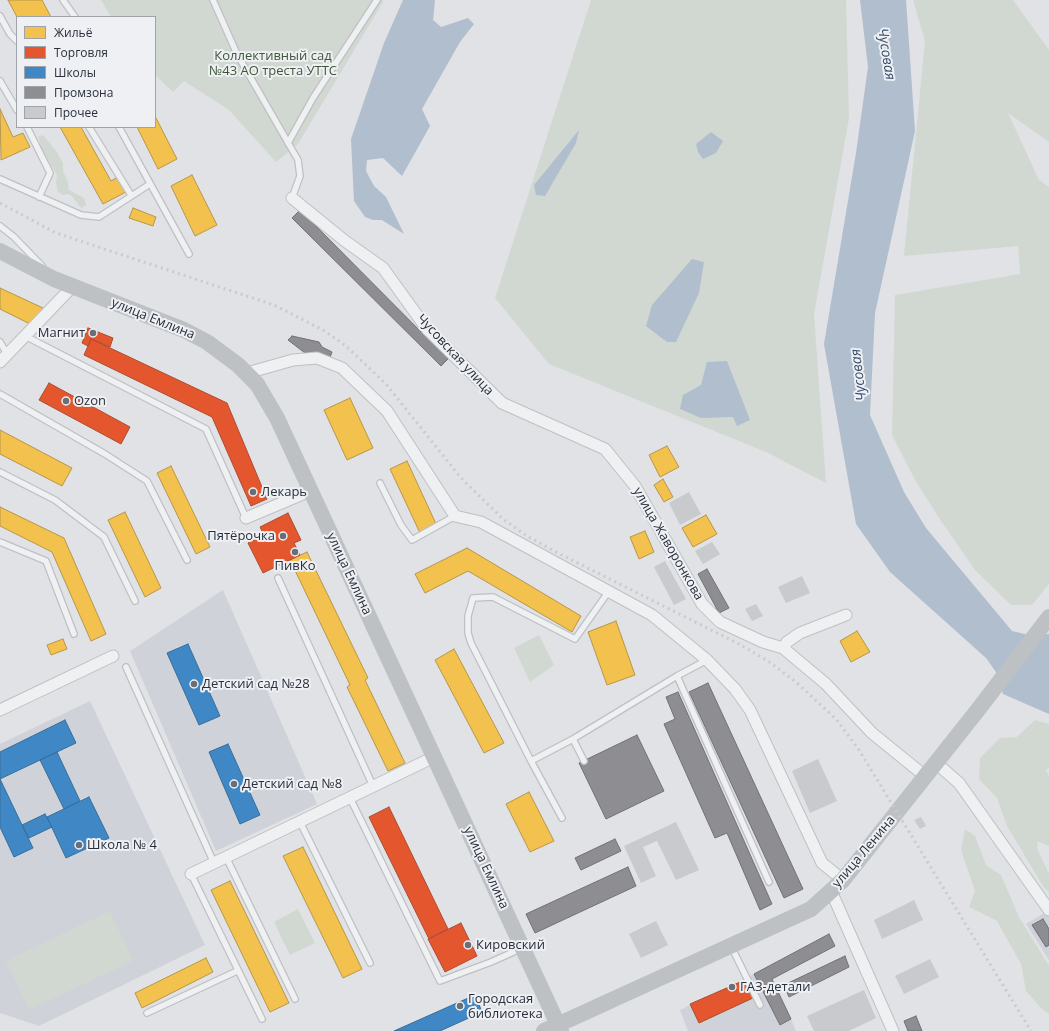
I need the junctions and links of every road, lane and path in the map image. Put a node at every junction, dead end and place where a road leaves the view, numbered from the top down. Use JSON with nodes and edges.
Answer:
{"nodes":[{"id":1,"x":63,"y":0,"type":"edge"},
{"id":2,"x":213,"y":0,"type":"edge"},
{"id":3,"x":377,"y":0,"type":"edge"},
{"id":4,"x":0,"y":16,"type":"edge"},
{"id":5,"x":74,"y":16,"type":"edge"},
{"id":6,"x":16,"y":40,"type":"edge"},
{"id":7,"x":0,"y":81,"type":"edge"},
{"id":8,"x":16,"y":108,"type":"edge"},
{"id":9,"x":28,"y":128,"type":"edge"},
{"id":10,"x":90,"y":128,"type":"edge"},
{"id":11,"x":120,"y":128,"type":"edge"},
{"id":12,"x":288,"y":143,"type":"junction"},
{"id":13,"x":0,"y":179,"type":"edge"},
{"id":14,"x":150,"y":184,"type":"junction"},
{"id":15,"x":131,"y":195,"type":"junction"},
{"id":16,"x":40,"y":197,"type":"junction"},
{"id":17,"x":292,"y":198,"type":"joint"},
{"id":18,"x":0,"y":226,"type":"edge"},
{"id":19,"x":0,"y":251,"type":"edge"},
{"id":20,"x":189,"y":254,"type":"dead end"},
{"id":21,"x":54,"y":279,"type":"junction"},
{"id":22,"x":72,"y":287,"type":"junction"},
{"id":23,"x":25,"y":336,"type":"junction"},
{"id":24,"x":0,"y":342,"type":"edge"},
{"id":25,"x":4,"y":358,"type":"edge"},
{"id":26,"x":247,"y":372,"type":"junction"},
{"id":27,"x":0,"y":394,"type":"edge"},
{"id":28,"x":605,"y":449,"type":"joint"},
{"id":29,"x":0,"y":472,"type":"edge"},
{"id":30,"x":380,"y":483,"type":"dead end"},
{"id":31,"x":310,"y":491,"type":"junction"},
{"id":32,"x":455,"y":516,"type":"junction"},
{"id":33,"x":246,"y":518,"type":"joint"},
{"id":34,"x":0,"y":542,"type":"edge"},
{"id":35,"x":187,"y":560,"type":"dead end"},
{"id":36,"x":278,"y":578,"type":"dead end"},
{"id":37,"x":609,"y":591,"type":"junction"},
{"id":38,"x":135,"y":601,"type":"dead end"},
{"id":39,"x":846,"y":615,"type":"dead end"},
{"id":40,"x":1049,"y":617,"type":"edge"},
{"id":41,"x":74,"y":634,"type":"dead end"},
{"id":42,"x":783,"y":648,"type":"junction"},
{"id":43,"x":113,"y":656,"type":"dead end"},
{"id":44,"x":707,"y":660,"type":"junction"},
{"id":45,"x":126,"y":667,"type":"dead end"},
{"id":46,"x":677,"y":676,"type":"junction"},
{"id":47,"x":0,"y":710,"type":"edge"},
{"id":48,"x":573,"y":738,"type":"junction"},
{"id":49,"x":434,"y":757,"type":"junction"},
{"id":50,"x":531,"y":761,"type":"junction"},
{"id":51,"x":584,"y":761,"type":"dead end"},
{"id":52,"x":936,"y":763,"type":"junction"},
{"id":53,"x":925,"y":776,"type":"junction"},
{"id":54,"x":373,"y":786,"type":"junction"},
{"id":55,"x":350,"y":798,"type":"junction"},
{"id":56,"x":562,"y":818,"type":"dead end"},
{"id":57,"x":300,"y":822,"type":"junction"},
{"id":58,"x":226,"y":857,"type":"junction"},
{"id":59,"x":214,"y":863,"type":"junction"},
{"id":60,"x":191,"y":874,"type":"joint"},
{"id":61,"x":843,"y":880,"type":"junction"},
{"id":62,"x":769,"y":882,"type":"dead end"},
{"id":63,"x":831,"y":891,"type":"junction"},
{"id":64,"x":1049,"y":910,"type":"edge"},
{"id":65,"x":730,"y":946,"type":"junction"},
{"id":66,"x":523,"y":948,"type":"junction"},
{"id":67,"x":370,"y":963,"type":"dead end"},
{"id":68,"x":237,"y":971,"type":"junction"},
{"id":69,"x":295,"y":999,"type":"dead end"},
{"id":70,"x":760,"y":1005,"type":"dead end"},
{"id":71,"x":147,"y":1013,"type":"dead end"},
{"id":72,"x":262,"y":1019,"type":"dead end"},
{"id":73,"x":560,"y":1028,"type":"edge"},
{"id":74,"x":544,"y":1031,"type":"edge"},
{"id":75,"x":893,"y":1031,"type":"edge"}],
"edges":[{"from":1,"to":5,"type":"lane"},
{"from":2,"to":12,"type":"lane"},
{"from":3,"to":12,"type":"lane"},
{"from":4,"to":6,"type":"lane"},
{"from":7,"to":8,"type":"lane"},
{"from":9,"to":16,"type":"lane"},
{"from":10,"to":15,"type":"lane"},
{"from":11,"to":14,"type":"lane"},
{"from":12,"to":17,"type":"lane"},
{"from":13,"to":16,"type":"lane"},
{"from":14,"to":15,"type":"lane"},
{"from":14,"to":20,"type":"lane"},
{"from":15,"to":16,"type":"lane"},
{"from":17,"to":28,"type":"street","name":"Чусовская улица"},
{"from":18,"to":21,"type":"lane"},
{"from":19,"to":21,"type":"street","name":"улица Емлина"},
{"from":21,"to":22,"type":"street","name":"улица Емлина"},
{"from":22,"to":23,"type":"street"},
{"from":22,"to":26,"type":"street","name":"улица Емлина"},
{"from":23,"to":25,"type":"street"},
{"from":23,"to":33,"type":"lane"},
{"from":24,"to":25,"type":"lane"},
{"from":26,"to":31,"type":"street","name":"улица Емлина"},
{"from":26,"to":32,"type":"street"},
{"from":27,"to":35,"type":"lane"},
{"from":28,"to":42,"type":"street","name":"улица Жаворонкова"},
{"from":29,"to":38,"type":"lane"},
{"from":30,"to":32,"type":"lane"},
{"from":31,"to":33,"type":"street"},
{"from":31,"to":49,"type":"street","name":"улица Емлина"},
{"from":32,"to":37,"type":"street"},
{"from":34,"to":41,"type":"lane"},
{"from":36,"to":54,"type":"lane"},
{"from":37,"to":44,"type":"street"},
{"from":37,"to":50,"type":"lane"},
{"from":39,"to":42,"type":"street"},
{"from":40,"to":52,"type":"street","name":"улица Ленина"},
{"from":42,"to":53,"type":"street","name":"улица Жаворонкова"},
{"from":43,"to":47,"type":"street"},
{"from":44,"to":46,"type":"lane"},
{"from":44,"to":61,"type":"street"},
{"from":45,"to":59,"type":"lane"},
{"from":46,"to":48,"type":"lane"},
{"from":46,"to":62,"type":"lane"},
{"from":48,"to":50,"type":"lane"},
{"from":48,"to":51,"type":"lane"},
{"from":49,"to":54,"type":"street"},
{"from":49,"to":66,"type":"street","name":"улица Емлина"},
{"from":50,"to":56,"type":"lane"},
{"from":52,"to":53,"type":"street","name":"улица Ленина"},
{"from":52,"to":64,"type":"street"},
{"from":53,"to":61,"type":"street","name":"улица Ленина"},
{"from":54,"to":55,"type":"street"},
{"from":55,"to":57,"type":"street"},
{"from":55,"to":66,"type":"lane"},
{"from":57,"to":58,"type":"street"},
{"from":57,"to":67,"type":"lane"},
{"from":58,"to":59,"type":"street"},
{"from":58,"to":69,"type":"lane"},
{"from":59,"to":60,"type":"street"},
{"from":60,"to":68,"type":"lane"},
{"from":61,"to":63,"type":"street","name":"улица Ленина"},
{"from":63,"to":65,"type":"street","name":"улица Ленина"},
{"from":63,"to":75,"type":"street"},
{"from":65,"to":70,"type":"lane"},
{"from":65,"to":73,"type":"street","name":"улица Ленина"},
{"from":66,"to":73,"type":"street","name":"улица Емлина"},
{"from":68,"to":71,"type":"lane"},
{"from":68,"to":72,"type":"lane"},
{"from":73,"to":74,"type":"street","name":"улица Ленина"}]}
